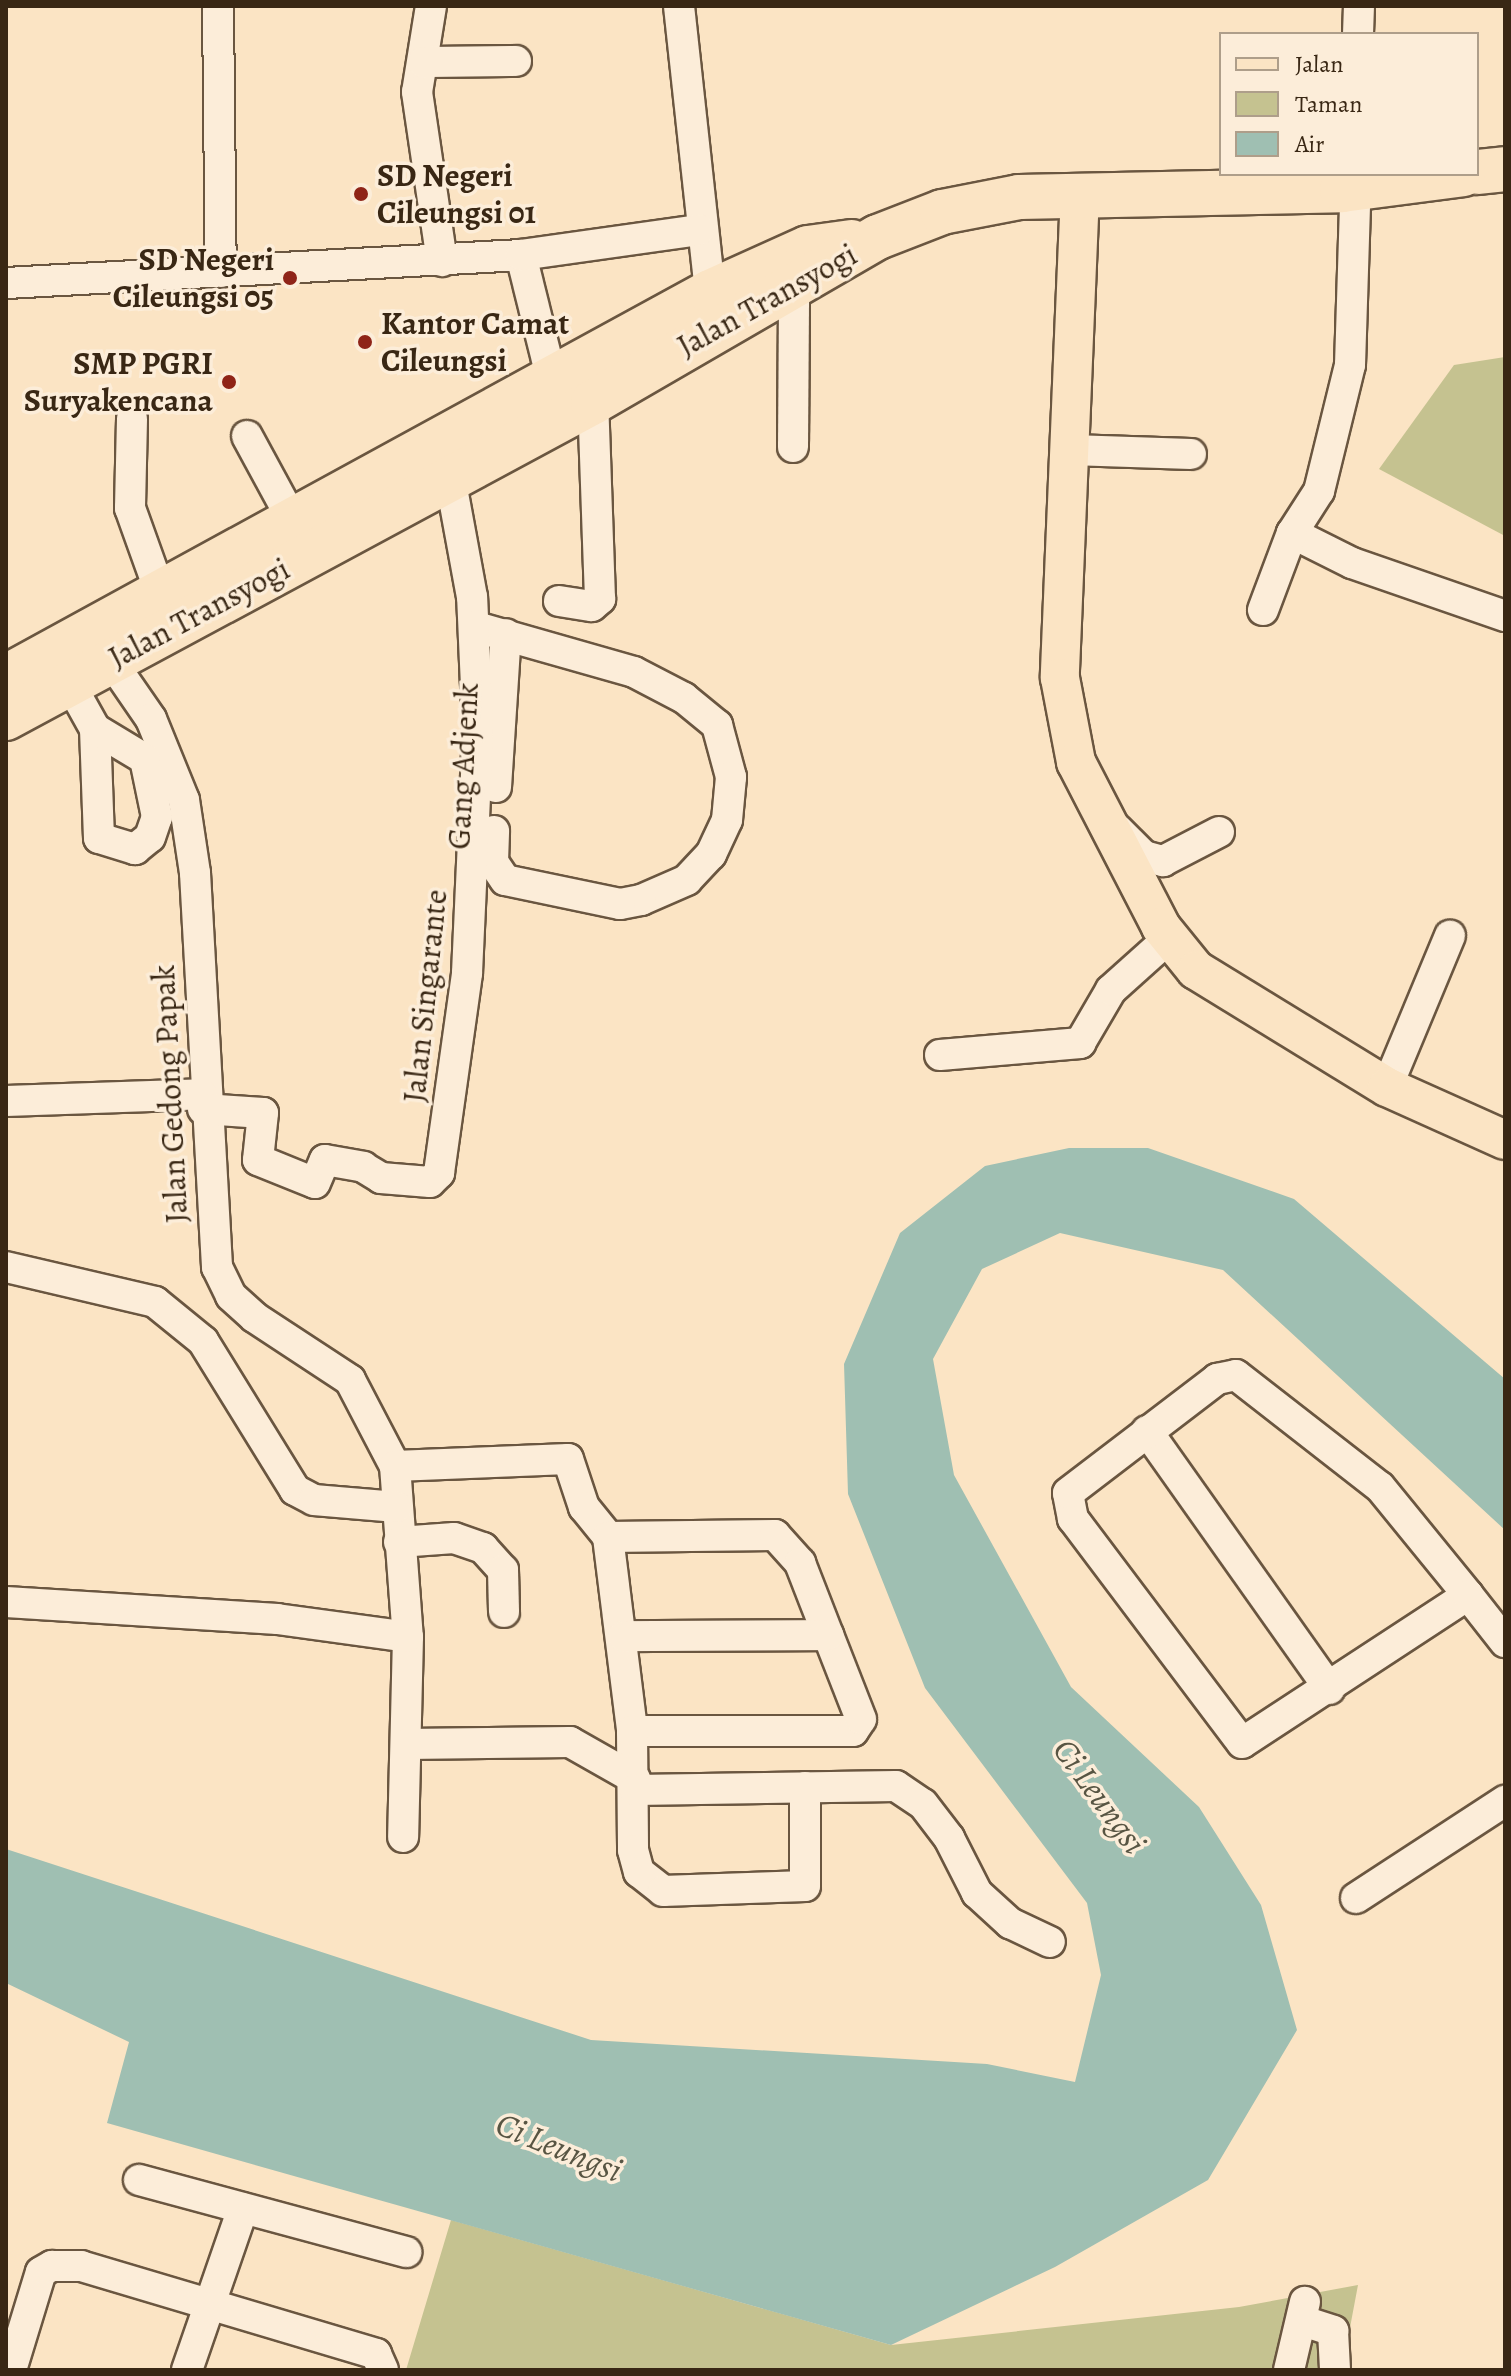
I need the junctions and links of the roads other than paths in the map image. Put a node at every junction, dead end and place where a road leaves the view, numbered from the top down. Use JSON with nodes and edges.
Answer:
{"nodes":[{"id":1,"x":218,"y":6,"type":"edge"},
{"id":2,"x":431,"y":6,"type":"edge"},
{"id":3,"x":679,"y":6,"type":"edge"},
{"id":4,"x":1359,"y":6,"type":"edge"},
{"id":5,"x":1358,"y":32,"type":"edge"},
{"id":6,"x":516,"y":61,"type":"dead end"},
{"id":7,"x":423,"y":62,"type":"junction"},
{"id":8,"x":1415,"y":176,"type":"edge"},
{"id":9,"x":1356,"y":180,"type":"edge"},
{"id":10,"x":1244,"y":182,"type":"edge"},
{"id":11,"x":1080,"y":193,"type":"junction"},
{"id":12,"x":699,"y":230,"type":"junction"},
{"id":13,"x":878,"y":237,"type":"junction"},
{"id":14,"x":521,"y":255,"type":"junction"},
{"id":15,"x":442,"y":261,"type":"junction"},
{"id":16,"x":221,"y":272,"type":"junction"},
{"id":17,"x":6,"y":283,"type":"edge"},
{"id":18,"x":794,"y":290,"type":"junction"},
{"id":19,"x":710,"y":292,"type":"junction"},
{"id":20,"x":551,"y":376,"type":"junction"},
{"id":21,"x":593,"y":402,"type":"junction"},
{"id":22,"x":132,"y":419,"type":"dead end"},
{"id":23,"x":247,"y":436,"type":"dead end"},
{"id":24,"x":793,"y":447,"type":"dead end"},
{"id":25,"x":1071,"y":450,"type":"junction"},
{"id":26,"x":1191,"y":454,"type":"dead end"},
{"id":27,"x":450,"y":477,"type":"junction"},
{"id":28,"x":292,"y":519,"type":"junction"},
{"id":29,"x":1292,"y":533,"type":"junction"},
{"id":30,"x":160,"y":592,"type":"junction"},
{"id":31,"x":559,"y":601,"type":"dead end"},
{"id":32,"x":1263,"y":610,"type":"dead end"},
{"id":33,"x":1505,"y":616,"type":"edge"},
{"id":34,"x":476,"y":627,"type":"junction"},
{"id":35,"x":506,"y":634,"type":"junction"},
{"id":36,"x":111,"y":661,"type":"junction"},
{"id":37,"x":6,"y":677,"type":"edge"},
{"id":38,"x":70,"y":684,"type":"junction"},
{"id":39,"x":6,"y":718,"type":"edge"},
{"id":40,"x":95,"y":729,"type":"dead end"},
{"id":41,"x":1107,"y":827,"type":"junction"},
{"id":42,"x":1219,"y":832,"type":"dead end"},
{"id":43,"x":1450,"y":936,"type":"dead end"},
{"id":44,"x":1169,"y":938,"type":"junction"},
{"id":45,"x":940,"y":1055,"type":"dead end"},
{"id":46,"x":1371,"y":1078,"type":"junction"},
{"id":47,"x":6,"y":1101,"type":"edge"},
{"id":48,"x":203,"y":1101,"type":"junction"},
{"id":49,"x":1505,"y":1140,"type":"edge"},
{"id":50,"x":6,"y":1267,"type":"edge"},
{"id":51,"x":1147,"y":1431,"type":"junction"},
{"id":52,"x":395,"y":1466,"type":"junction"},
{"id":53,"x":397,"y":1507,"type":"junction"},
{"id":54,"x":608,"y":1537,"type":"junction"},
{"id":55,"x":399,"y":1542,"type":"junction"},
{"id":56,"x":1468,"y":1595,"type":"junction"},
{"id":57,"x":6,"y":1602,"type":"edge"},
{"id":58,"x":504,"y":1612,"type":"dead end"},
{"id":59,"x":828,"y":1635,"type":"junction"},
{"id":60,"x":623,"y":1636,"type":"junction"},
{"id":61,"x":408,"y":1637,"type":"junction"},
{"id":62,"x":1505,"y":1642,"type":"edge"},
{"id":63,"x":1330,"y":1689,"type":"junction"},
{"id":64,"x":632,"y":1731,"type":"junction"},
{"id":65,"x":406,"y":1744,"type":"junction"},
{"id":66,"x":635,"y":1784,"type":"junction"},
{"id":67,"x":805,"y":1787,"type":"junction"},
{"id":68,"x":1505,"y":1801,"type":"edge"},
{"id":69,"x":403,"y":1837,"type":"dead end"},
{"id":70,"x":1356,"y":1898,"type":"dead end"},
{"id":71,"x":1050,"y":1942,"type":"dead end"},
{"id":72,"x":139,"y":2180,"type":"dead end"},
{"id":73,"x":243,"y":2208,"type":"junction"},
{"id":74,"x":406,"y":2252,"type":"dead end"},
{"id":75,"x":208,"y":2305,"type":"junction"},
{"id":76,"x":11,"y":2370,"type":"edge"},
{"id":77,"x":187,"y":2370,"type":"edge"},
{"id":78,"x":383,"y":2370,"type":"edge"},
{"id":79,"x":1289,"y":2370,"type":"edge"},
{"id":80,"x":1335,"y":2370,"type":"edge"}],
"edges":[{"from":1,"to":16,"type":"street"},
{"from":2,"to":7,"type":"street"},
{"from":3,"to":12,"type":"street"},
{"from":4,"to":5,"type":"street"},
{"from":6,"to":7,"type":"street"},
{"from":7,"to":15,"type":"street"},
{"from":8,"to":9,"type":"highway"},
{"from":9,"to":10,"type":"highway"},
{"from":9,"to":29,"type":"street"},
{"from":10,"to":11,"type":"highway"},
{"from":11,"to":13,"type":"highway"},
{"from":11,"to":25,"type":"main road"},
{"from":12,"to":14,"type":"street"},
{"from":12,"to":19,"type":"street"},
{"from":13,"to":18,"type":"highway","name":"Jalan Transyogi"},
{"from":13,"to":19,"type":"highway","name":"Jalan Transyogi"},
{"from":14,"to":15,"type":"street"},
{"from":14,"to":20,"type":"street"},
{"from":15,"to":16,"type":"street"},
{"from":16,"to":17,"type":"street"},
{"from":18,"to":21,"type":"highway","name":"Jalan Transyogi"},
{"from":18,"to":24,"type":"street"},
{"from":19,"to":20,"type":"highway","name":"Jalan Transyogi"},
{"from":20,"to":28,"type":"highway","name":"Jalan Transyogi"},
{"from":21,"to":27,"type":"highway","name":"Jalan Transyogi"},
{"from":21,"to":31,"type":"street"},
{"from":22,"to":30,"type":"street"},
{"from":23,"to":28,"type":"street"},
{"from":25,"to":26,"type":"street"},
{"from":25,"to":41,"type":"main road"},
{"from":27,"to":34,"type":"street","name":"Jalan Singarante"},
{"from":27,"to":36,"type":"highway","name":"Jalan Transyogi"},
{"from":28,"to":30,"type":"highway","name":"Jalan Transyogi"},
{"from":29,"to":32,"type":"street"},
{"from":29,"to":33,"type":"street"},
{"from":30,"to":37,"type":"highway","name":"Jalan Transyogi"},
{"from":34,"to":35,"type":"street","name":"Gang Adjenk"},
{"from":34,"to":48,"type":"street","name":"Jalan Singarante"},
{"from":35,"to":35,"type":"street","name":"Gang Adjenk"},
{"from":36,"to":38,"type":"highway","name":"Jalan Transyogi"},
{"from":36,"to":48,"type":"street","name":"Jalan Gedong Papak"},
{"from":38,"to":39,"type":"highway","name":"Jalan Transyogi"},
{"from":38,"to":40,"type":"street"},
{"from":41,"to":42,"type":"street"},
{"from":41,"to":44,"type":"main road"},
{"from":43,"to":46,"type":"street"},
{"from":44,"to":45,"type":"street"},
{"from":44,"to":46,"type":"main road"},
{"from":46,"to":49,"type":"main road"},
{"from":47,"to":48,"type":"street"},
{"from":48,"to":52,"type":"street","name":"Jalan Gedong Papak"},
{"from":50,"to":53,"type":"street"},
{"from":51,"to":56,"type":"street"},
{"from":51,"to":63,"type":"street"},
{"from":51,"to":63,"type":"street"},
{"from":52,"to":53,"type":"street"},
{"from":52,"to":54,"type":"street"},
{"from":53,"to":55,"type":"street"},
{"from":54,"to":59,"type":"street"},
{"from":54,"to":60,"type":"street"},
{"from":55,"to":58,"type":"street"},
{"from":55,"to":61,"type":"street"},
{"from":56,"to":62,"type":"street"},
{"from":56,"to":63,"type":"street"},
{"from":57,"to":61,"type":"street"},
{"from":59,"to":60,"type":"street"},
{"from":59,"to":64,"type":"street"},
{"from":60,"to":64,"type":"street"},
{"from":61,"to":65,"type":"street"},
{"from":64,"to":66,"type":"street"},
{"from":65,"to":66,"type":"street"},
{"from":65,"to":69,"type":"street"},
{"from":66,"to":67,"type":"street"},
{"from":66,"to":67,"type":"street"},
{"from":67,"to":71,"type":"street"},
{"from":68,"to":70,"type":"street"},
{"from":72,"to":73,"type":"street"},
{"from":73,"to":74,"type":"street"},
{"from":73,"to":75,"type":"street"},
{"from":75,"to":76,"type":"street"},
{"from":75,"to":77,"type":"street"},
{"from":75,"to":78,"type":"street"},
{"from":79,"to":80,"type":"street"}]}
